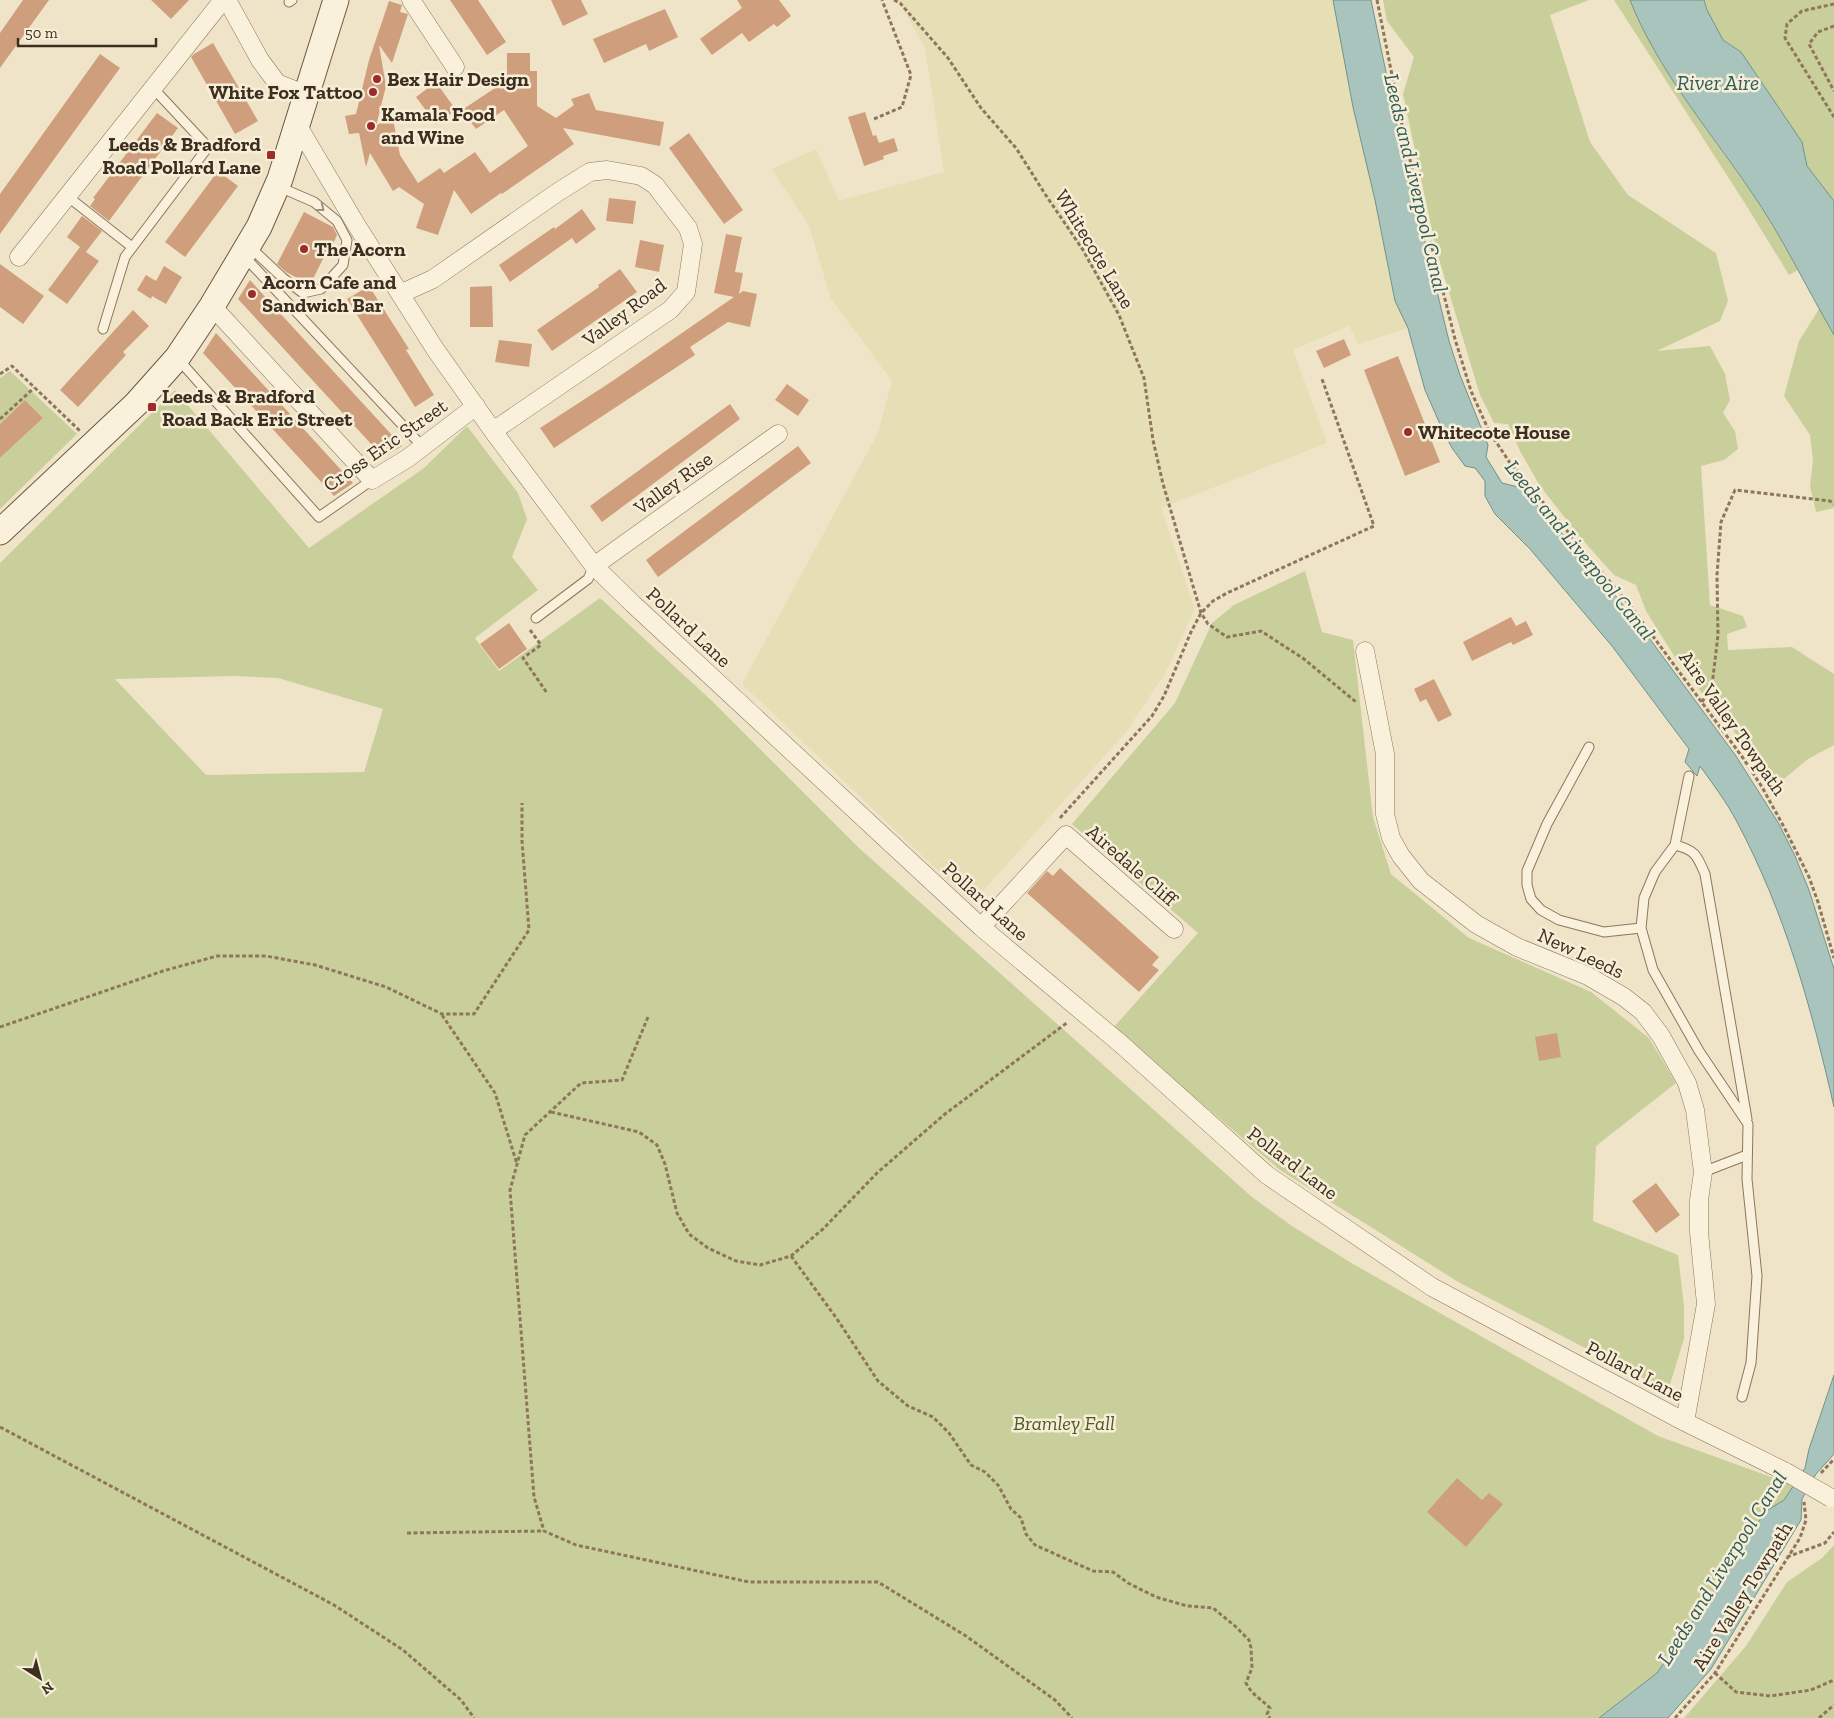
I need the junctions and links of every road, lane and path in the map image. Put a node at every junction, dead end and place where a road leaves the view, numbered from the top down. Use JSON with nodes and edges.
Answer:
{"nodes":[{"id":1,"x":223,"y":0,"type":"edge"},
{"id":2,"x":227,"y":0,"type":"edge"},
{"id":3,"x":336,"y":0,"type":"edge"},
{"id":4,"x":411,"y":0,"type":"edge"},
{"id":5,"x":882,"y":0,"type":"edge"},
{"id":6,"x":894,"y":0,"type":"edge"},
{"id":7,"x":1377,"y":0,"type":"edge"},
{"id":8,"x":1834,"y":4,"type":"edge"},
{"id":9,"x":1834,"y":26,"type":"edge"},
{"id":10,"x":455,"y":67,"type":"dead end"},
{"id":11,"x":153,"y":88,"type":"junction"},
{"id":12,"x":1834,"y":91,"type":"edge"},
{"id":13,"x":307,"y":95,"type":"junction"},
{"id":14,"x":1834,"y":117,"type":"edge"},
{"id":15,"x":874,"y":119,"type":"dead end"},
{"id":16,"x":298,"y":126,"type":"junction"},
{"id":17,"x":277,"y":186,"type":"junction"},
{"id":18,"x":67,"y":196,"type":"junction"},
{"id":19,"x":132,"y":246,"type":"junction"},
{"id":20,"x":245,"y":249,"type":"junction"},
{"id":21,"x":19,"y":257,"type":"dead end"},
{"id":22,"x":400,"y":294,"type":"junction"},
{"id":23,"x":212,"y":306,"type":"junction"},
{"id":24,"x":103,"y":329,"type":"dead end"},
{"id":25,"x":177,"y":358,"type":"junction"},
{"id":26,"x":0,"y":374,"type":"edge"},
{"id":27,"x":1322,"y":379,"type":"dead end"},
{"id":28,"x":34,"y":388,"type":"junction"},
{"id":29,"x":476,"y":406,"type":"junction"},
{"id":30,"x":0,"y":418,"type":"edge"},
{"id":31,"x":493,"y":430,"type":"junction"},
{"id":32,"x":778,"y":434,"type":"dead end"},
{"id":33,"x":93,"y":443,"type":"junction"},
{"id":34,"x":422,"y":446,"type":"junction"},
{"id":35,"x":372,"y":480,"type":"junction"},
{"id":36,"x":1834,"y":504,"type":"edge"},
{"id":37,"x":0,"y":532,"type":"edge"},
{"id":38,"x":594,"y":566,"type":"junction"},
{"id":39,"x":1201,"y":613,"type":"junction"},
{"id":40,"x":536,"y":618,"type":"joint"},
{"id":41,"x":1365,"y":651,"type":"dead end"},
{"id":42,"x":547,"y":693,"type":"dead end"},
{"id":43,"x":1702,"y":702,"type":"junction"},
{"id":44,"x":1378,"y":720,"type":"junction"},
{"id":45,"x":1589,"y":748,"type":"dead end"},
{"id":46,"x":1690,"y":776,"type":"dead end"},
{"id":47,"x":522,"y":803,"type":"dead end"},
{"id":48,"x":1059,"y":819,"type":"dead end"},
{"id":49,"x":1675,"y":845,"type":"junction"},
{"id":50,"x":981,"y":927,"type":"junction"},
{"id":51,"x":1642,"y":928,"type":"junction"},
{"id":52,"x":1174,"y":929,"type":"dead end"},
{"id":53,"x":1834,"y":958,"type":"edge"},
{"id":54,"x":1082,"y":1011,"type":"junction"},
{"id":55,"x":442,"y":1014,"type":"junction"},
{"id":56,"x":648,"y":1017,"type":"dead end"},
{"id":57,"x":0,"y":1027,"type":"edge"},
{"id":58,"x":550,"y":1112,"type":"junction"},
{"id":59,"x":1748,"y":1124,"type":"junction"},
{"id":60,"x":1747,"y":1155,"type":"junction"},
{"id":61,"x":517,"y":1164,"type":"junction"},
{"id":62,"x":1703,"y":1172,"type":"junction"},
{"id":63,"x":791,"y":1256,"type":"junction"},
{"id":64,"x":1742,"y":1396,"type":"dead end"},
{"id":65,"x":1684,"y":1422,"type":"junction"},
{"id":66,"x":0,"y":1427,"type":"edge"},
{"id":67,"x":1834,"y":1459,"type":"edge"},
{"id":68,"x":1819,"y":1475,"type":"dead end"},
{"id":69,"x":1832,"y":1498,"type":"edge"},
{"id":70,"x":1804,"y":1500,"type":"dead end"},
{"id":71,"x":544,"y":1530,"type":"junction"},
{"id":72,"x":1834,"y":1532,"type":"edge"},
{"id":73,"x":407,"y":1533,"type":"dead end"},
{"id":74,"x":1788,"y":1557,"type":"junction"},
{"id":75,"x":1715,"y":1673,"type":"junction"},
{"id":76,"x":1834,"y":1680,"type":"edge"},
{"id":77,"x":1834,"y":1705,"type":"edge"},
{"id":78,"x":474,"y":1718,"type":"edge"},
{"id":79,"x":1072,"y":1718,"type":"edge"},
{"id":80,"x":1270,"y":1718,"type":"edge"},
{"id":81,"x":1675,"y":1718,"type":"edge"},
{"id":82,"x":1819,"y":1718,"type":"edge"}],
"edges":[{"from":1,"to":11,"type":"street"},
{"from":2,"to":13,"type":"street"},
{"from":3,"to":13,"type":"main road"},
{"from":4,"to":10,"type":"street"},
{"from":5,"to":15,"type":"path"},
{"from":6,"to":39,"type":"path","name":"Whitecote Lane"},
{"from":7,"to":43,"type":"path","name":"Aire Valley Towpath"},
{"from":8,"to":14,"type":"path"},
{"from":9,"to":12,"type":"path"},
{"from":11,"to":18,"type":"street"},
{"from":11,"to":19,"type":"lane"},
{"from":13,"to":16,"type":"main road"},
{"from":16,"to":17,"type":"main road"},
{"from":16,"to":22,"type":"street","name":"Pollard Lane"},
{"from":17,"to":20,"type":"main road"},
{"from":17,"to":20,"type":"lane","one_way":true},
{"from":18,"to":19,"type":"lane"},
{"from":18,"to":21,"type":"street"},
{"from":19,"to":24,"type":"lane"},
{"from":20,"to":23,"type":"main road"},
{"from":20,"to":34,"type":"lane"},
{"from":22,"to":29,"type":"street","name":"Pollard Lane"},
{"from":22,"to":31,"type":"street","name":"Valley Road"},
{"from":23,"to":25,"type":"main road"},
{"from":23,"to":35,"type":"street"},
{"from":25,"to":33,"type":"main road"},
{"from":25,"to":35,"type":"lane","name":"Cross Eric Street"},
{"from":26,"to":28,"type":"path"},
{"from":27,"to":39,"type":"path"},
{"from":28,"to":30,"type":"path"},
{"from":28,"to":33,"type":"path"},
{"from":29,"to":31,"type":"street","name":"Pollard Lane"},
{"from":29,"to":34,"type":"street","name":"Cross Eric Street"},
{"from":31,"to":38,"type":"street","name":"Pollard Lane"},
{"from":32,"to":38,"type":"street","name":"Valley Rise"},
{"from":33,"to":37,"type":"main road"},
{"from":34,"to":35,"type":"street","name":"Cross Eric Street"},
{"from":36,"to":43,"type":"path"},
{"from":38,"to":40,"type":"lane"},
{"from":38,"to":50,"type":"street","name":"Pollard Lane"},
{"from":39,"to":44,"type":"path"},
{"from":39,"to":48,"type":"path"},
{"from":40,"to":42,"type":"path"},
{"from":41,"to":44,"type":"street","name":"New Leeds"},
{"from":43,"to":53,"type":"path","name":"Aire Valley Towpath"},
{"from":44,"to":62,"type":"street","name":"New Leeds"},
{"from":45,"to":51,"type":"lane"},
{"from":46,"to":49,"type":"lane"},
{"from":47,"to":55,"type":"path"},
{"from":49,"to":51,"type":"lane"},
{"from":49,"to":59,"type":"lane"},
{"from":50,"to":52,"type":"street","name":"Airedale Cliff"},
{"from":50,"to":54,"type":"street","name":"Pollard Lane"},
{"from":51,"to":59,"type":"lane"},
{"from":54,"to":63,"type":"path"},
{"from":54,"to":65,"type":"street","name":"Pollard Lane"},
{"from":55,"to":57,"type":"path"},
{"from":55,"to":61,"type":"path"},
{"from":56,"to":58,"type":"path"},
{"from":58,"to":61,"type":"path"},
{"from":58,"to":63,"type":"path"},
{"from":59,"to":60,"type":"lane"},
{"from":60,"to":62,"type":"lane"},
{"from":60,"to":64,"type":"lane"},
{"from":61,"to":71,"type":"path"},
{"from":62,"to":65,"type":"street","name":"New Leeds"},
{"from":63,"to":80,"type":"path"},
{"from":65,"to":69,"type":"street","name":"Pollard Lane","bridge":true},
{"from":66,"to":78,"type":"path"},
{"from":67,"to":68,"type":"path"},
{"from":70,"to":74,"type":"path","name":"Aire Valley Towpath"},
{"from":71,"to":73,"type":"path"},
{"from":71,"to":79,"type":"path"},
{"from":72,"to":74,"type":"path"},
{"from":74,"to":75,"type":"path","name":"Aire Valley Towpath"},
{"from":75,"to":76,"type":"path"},
{"from":75,"to":81,"type":"path","name":"Aire Valley Towpath"},
{"from":77,"to":82,"type":"path"}]}
